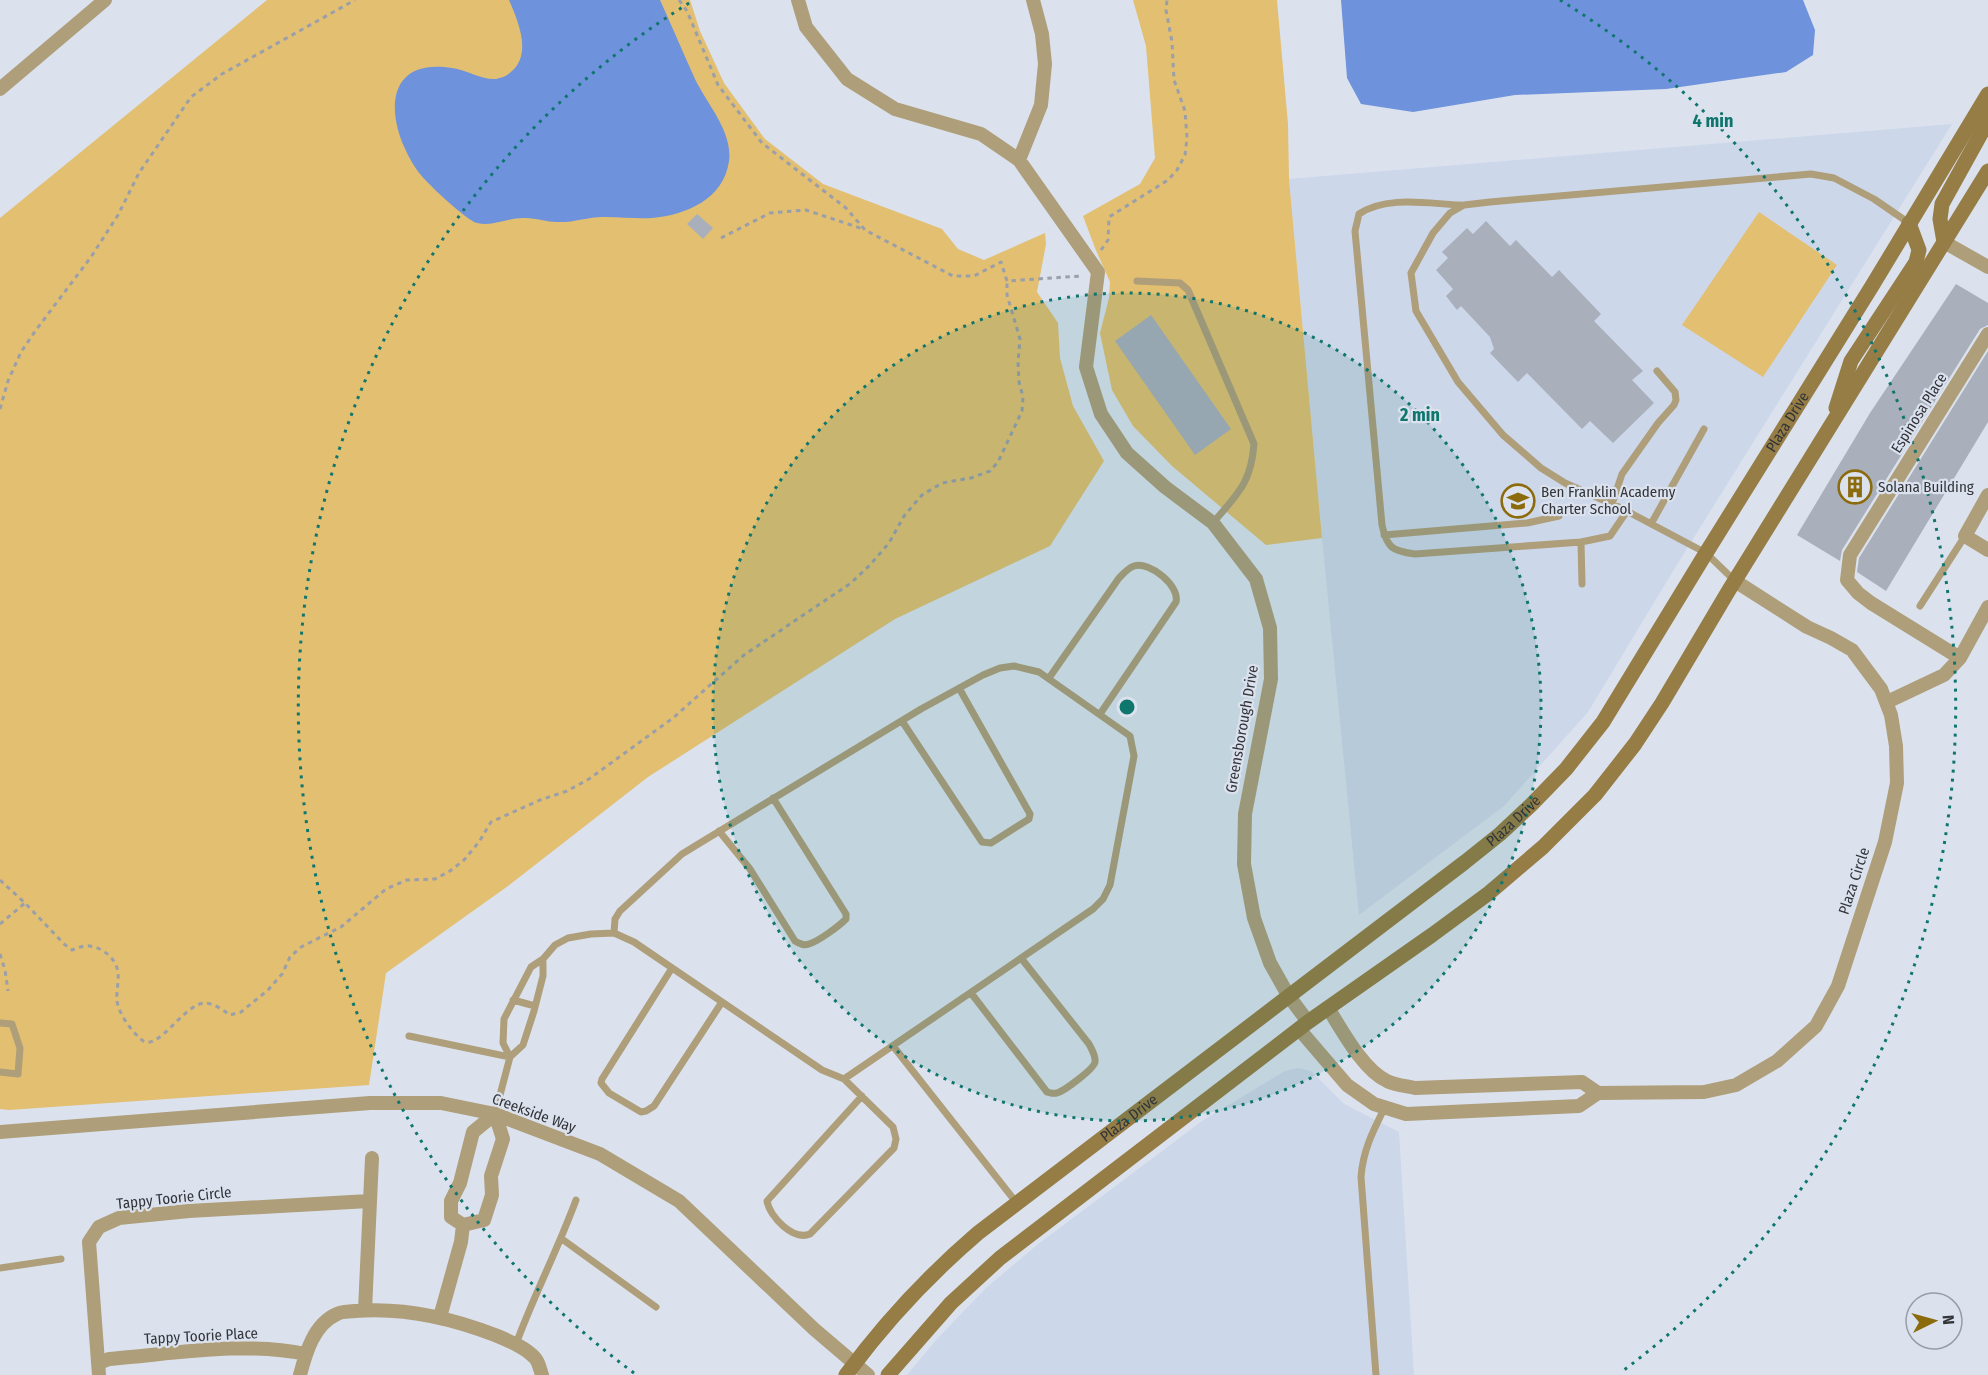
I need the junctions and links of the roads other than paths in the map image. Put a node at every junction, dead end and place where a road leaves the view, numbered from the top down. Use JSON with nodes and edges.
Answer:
{"nodes":[{"id":1,"x":798,"y":0,"type":"edge"},
{"id":2,"x":1033,"y":0,"type":"edge"},
{"id":3,"x":98,"y":2,"type":"edge"},
{"id":4,"x":0,"y":89,"type":"edge"},
{"id":5,"x":1988,"y":94,"type":"edge"},
{"id":6,"x":1988,"y":99,"type":"edge"},
{"id":7,"x":1019,"y":160,"type":"junction"},
{"id":8,"x":1988,"y":171,"type":"edge"},
{"id":9,"x":1464,"y":205,"type":"junction"},
{"id":10,"x":1909,"y":223,"type":"junction"},
{"id":11,"x":1944,"y":242,"type":"junction"},
{"id":12,"x":1988,"y":267,"type":"edge"},
{"id":13,"x":1137,"y":281,"type":"dead end"},
{"id":14,"x":1988,"y":334,"type":"edge"},
{"id":15,"x":1657,"y":371,"type":"dead end"},
{"id":16,"x":1704,"y":429,"type":"dead end"},
{"id":17,"x":1828,"y":431,"type":"junction"},
{"id":18,"x":1988,"y":495,"type":"edge"},
{"id":19,"x":1609,"y":502,"type":"junction"},
{"id":20,"x":1627,"y":511,"type":"junction"},
{"id":21,"x":1559,"y":516,"type":"dead end"},
{"id":22,"x":1213,"y":522,"type":"junction"},
{"id":23,"x":1651,"y":524,"type":"junction"},
{"id":24,"x":1384,"y":535,"type":"junction"},
{"id":25,"x":1965,"y":536,"type":"junction"},
{"id":26,"x":1581,"y":542,"type":"junction"},
{"id":27,"x":1988,"y":550,"type":"edge"},
{"id":28,"x":1706,"y":553,"type":"junction"},
{"id":29,"x":1735,"y":581,"type":"junction"},
{"id":30,"x":1582,"y":584,"type":"dead end"},
{"id":31,"x":1920,"y":606,"type":"dead end"},
{"id":32,"x":1988,"y":607,"type":"edge"},
{"id":33,"x":1959,"y":658,"type":"junction"},
{"id":34,"x":1049,"y":678,"type":"junction"},
{"id":35,"x":959,"y":688,"type":"junction"},
{"id":36,"x":1887,"y":702,"type":"junction"},
{"id":37,"x":1100,"y":714,"type":"junction"},
{"id":38,"x":902,"y":721,"type":"junction"},
{"id":39,"x":773,"y":798,"type":"junction"},
{"id":40,"x":719,"y":831,"type":"junction"},
{"id":41,"x":614,"y":933,"type":"junction"},
{"id":42,"x":1021,"y":958,"type":"junction"},
{"id":43,"x":543,"y":959,"type":"junction"},
{"id":44,"x":672,"y":968,"type":"junction"},
{"id":45,"x":971,"y":993,"type":"junction"},
{"id":46,"x":1288,"y":995,"type":"junction"},
{"id":47,"x":513,"y":1000,"type":"junction"},
{"id":48,"x":722,"y":1002,"type":"junction"},
{"id":49,"x":535,"y":1006,"type":"junction"},
{"id":50,"x":1328,"y":1008,"type":"junction"},
{"id":51,"x":0,"y":1023,"type":"edge"},
{"id":52,"x":1304,"y":1025,"type":"junction"},
{"id":53,"x":409,"y":1036,"type":"dead end"},
{"id":54,"x":893,"y":1046,"type":"junction"},
{"id":55,"x":510,"y":1057,"type":"junction"},
{"id":56,"x":0,"y":1072,"type":"edge"},
{"id":57,"x":844,"y":1079,"type":"junction"},
{"id":58,"x":1598,"y":1093,"type":"junction"},
{"id":59,"x":862,"y":1096,"type":"junction"},
{"id":60,"x":1385,"y":1107,"type":"junction"},
{"id":61,"x":495,"y":1114,"type":"junction"},
{"id":62,"x":0,"y":1132,"type":"edge"},
{"id":63,"x":372,"y":1158,"type":"dead end"},
{"id":64,"x":576,"y":1200,"type":"dead end"},
{"id":65,"x":369,"y":1201,"type":"junction"},
{"id":66,"x":1016,"y":1202,"type":"junction"},
{"id":67,"x":463,"y":1225,"type":"junction"},
{"id":68,"x":562,"y":1239,"type":"junction"},
{"id":69,"x":61,"y":1259,"type":"dead end"},
{"id":70,"x":0,"y":1268,"type":"edge"},
{"id":71,"x":656,"y":1307,"type":"dead end"},
{"id":72,"x":365,"y":1310,"type":"junction"},
{"id":73,"x":440,"y":1317,"type":"junction"},
{"id":74,"x":516,"y":1344,"type":"junction"},
{"id":75,"x":306,"y":1354,"type":"junction"},
{"id":76,"x":99,"y":1369,"type":"edge"},
{"id":77,"x":850,"y":1370,"type":"edge"},
{"id":78,"x":300,"y":1375,"type":"edge"},
{"id":79,"x":542,"y":1375,"type":"edge"},
{"id":80,"x":868,"y":1375,"type":"edge"},
{"id":81,"x":888,"y":1375,"type":"edge"},
{"id":82,"x":1376,"y":1375,"type":"edge"}],
"edges":[{"from":1,"to":7,"type":"street"},
{"from":2,"to":7,"type":"street"},
{"from":3,"to":4,"type":"street"},
{"from":5,"to":10,"type":"street","name":"Plaza Drive"},
{"from":6,"to":11,"type":"street"},
{"from":7,"to":22,"type":"street","name":"Greensborough Drive"},
{"from":8,"to":11,"type":"street"},
{"from":9,"to":10,"type":"lane"},
{"from":9,"to":19,"type":"lane"},
{"from":9,"to":24,"type":"lane"},
{"from":10,"to":17,"type":"street"},
{"from":10,"to":28,"type":"street","name":"Plaza Drive"},
{"from":11,"to":12,"type":"street"},
{"from":11,"to":17,"type":"street"},
{"from":13,"to":22,"type":"lane"},
{"from":14,"to":33,"type":"street","name":"Espinosa Place"},
{"from":15,"to":19,"type":"lane"},
{"from":16,"to":23,"type":"lane"},
{"from":17,"to":29,"type":"street"},
{"from":18,"to":25,"type":"street"},
{"from":19,"to":20,"type":"lane"},
{"from":20,"to":23,"type":"lane"},
{"from":20,"to":26,"type":"lane"},
{"from":21,"to":24,"type":"lane"},
{"from":22,"to":46,"type":"street","name":"Greensborough Drive"},
{"from":23,"to":28,"type":"lane"},
{"from":24,"to":26,"type":"lane"},
{"from":25,"to":27,"type":"street"},
{"from":25,"to":31,"type":"lane"},
{"from":26,"to":30,"type":"lane"},
{"from":28,"to":29,"type":"lane"},
{"from":28,"to":46,"type":"street","name":"Plaza Drive"},
{"from":29,"to":36,"type":"street","name":"Plaza Circle"},
{"from":29,"to":50,"type":"street"},
{"from":32,"to":33,"type":"street"},
{"from":33,"to":36,"type":"street"},
{"from":34,"to":35,"type":"lane"},
{"from":34,"to":37,"type":"lane"},
{"from":34,"to":37,"type":"lane"},
{"from":35,"to":38,"type":"lane"},
{"from":35,"to":38,"type":"lane"},
{"from":36,"to":58,"type":"street","name":"Plaza Circle"},
{"from":37,"to":42,"type":"lane"},
{"from":38,"to":39,"type":"lane"},
{"from":39,"to":40,"type":"lane"},
{"from":39,"to":40,"type":"lane"},
{"from":40,"to":41,"type":"lane"},
{"from":41,"to":43,"type":"lane"},
{"from":41,"to":44,"type":"lane"},
{"from":42,"to":45,"type":"lane"},
{"from":42,"to":45,"type":"lane"},
{"from":43,"to":47,"type":"lane"},
{"from":43,"to":49,"type":"lane"},
{"from":44,"to":48,"type":"lane"},
{"from":44,"to":48,"type":"lane"},
{"from":45,"to":54,"type":"lane"},
{"from":46,"to":52,"type":"street","name":"Greensborough Drive"},
{"from":46,"to":66,"type":"street","name":"Plaza Drive"},
{"from":47,"to":49,"type":"lane"},
{"from":47,"to":55,"type":"lane"},
{"from":48,"to":57,"type":"lane"},
{"from":49,"to":55,"type":"lane"},
{"from":50,"to":52,"type":"street"},
{"from":50,"to":58,"type":"street","name":"Plaza Circle"},
{"from":51,"to":56,"type":"lane"},
{"from":52,"to":60,"type":"street","name":"Plaza Circle"},
{"from":52,"to":81,"type":"street"},
{"from":53,"to":55,"type":"lane"},
{"from":54,"to":57,"type":"lane"},
{"from":54,"to":66,"type":"lane"},
{"from":55,"to":61,"type":"lane"},
{"from":57,"to":59,"type":"lane"},
{"from":58,"to":60,"type":"street","name":"Plaza Circle"},
{"from":59,"to":59,"type":"lane"},
{"from":60,"to":82,"type":"lane"},
{"from":61,"to":62,"type":"street","name":"Creekside Way"},
{"from":61,"to":67,"type":"street"},
{"from":61,"to":67,"type":"street"},
{"from":61,"to":77,"type":"street","name":"Creekside Way"},
{"from":63,"to":65,"type":"street"},
{"from":64,"to":68,"type":"lane"},
{"from":65,"to":72,"type":"street"},
{"from":65,"to":76,"type":"street","name":"Tappy Toorie Circle"},
{"from":66,"to":77,"type":"street","name":"Plaza Drive"},
{"from":67,"to":73,"type":"street"},
{"from":68,"to":71,"type":"lane"},
{"from":68,"to":74,"type":"lane"},
{"from":69,"to":70,"type":"lane"},
{"from":72,"to":73,"type":"street"},
{"from":72,"to":75,"type":"street"},
{"from":73,"to":74,"type":"street"},
{"from":74,"to":79,"type":"street"},
{"from":75,"to":76,"type":"street","name":"Tappy Toorie Place"},
{"from":75,"to":78,"type":"street"},
{"from":77,"to":80,"type":"street","name":"Creekside Way"}]}
